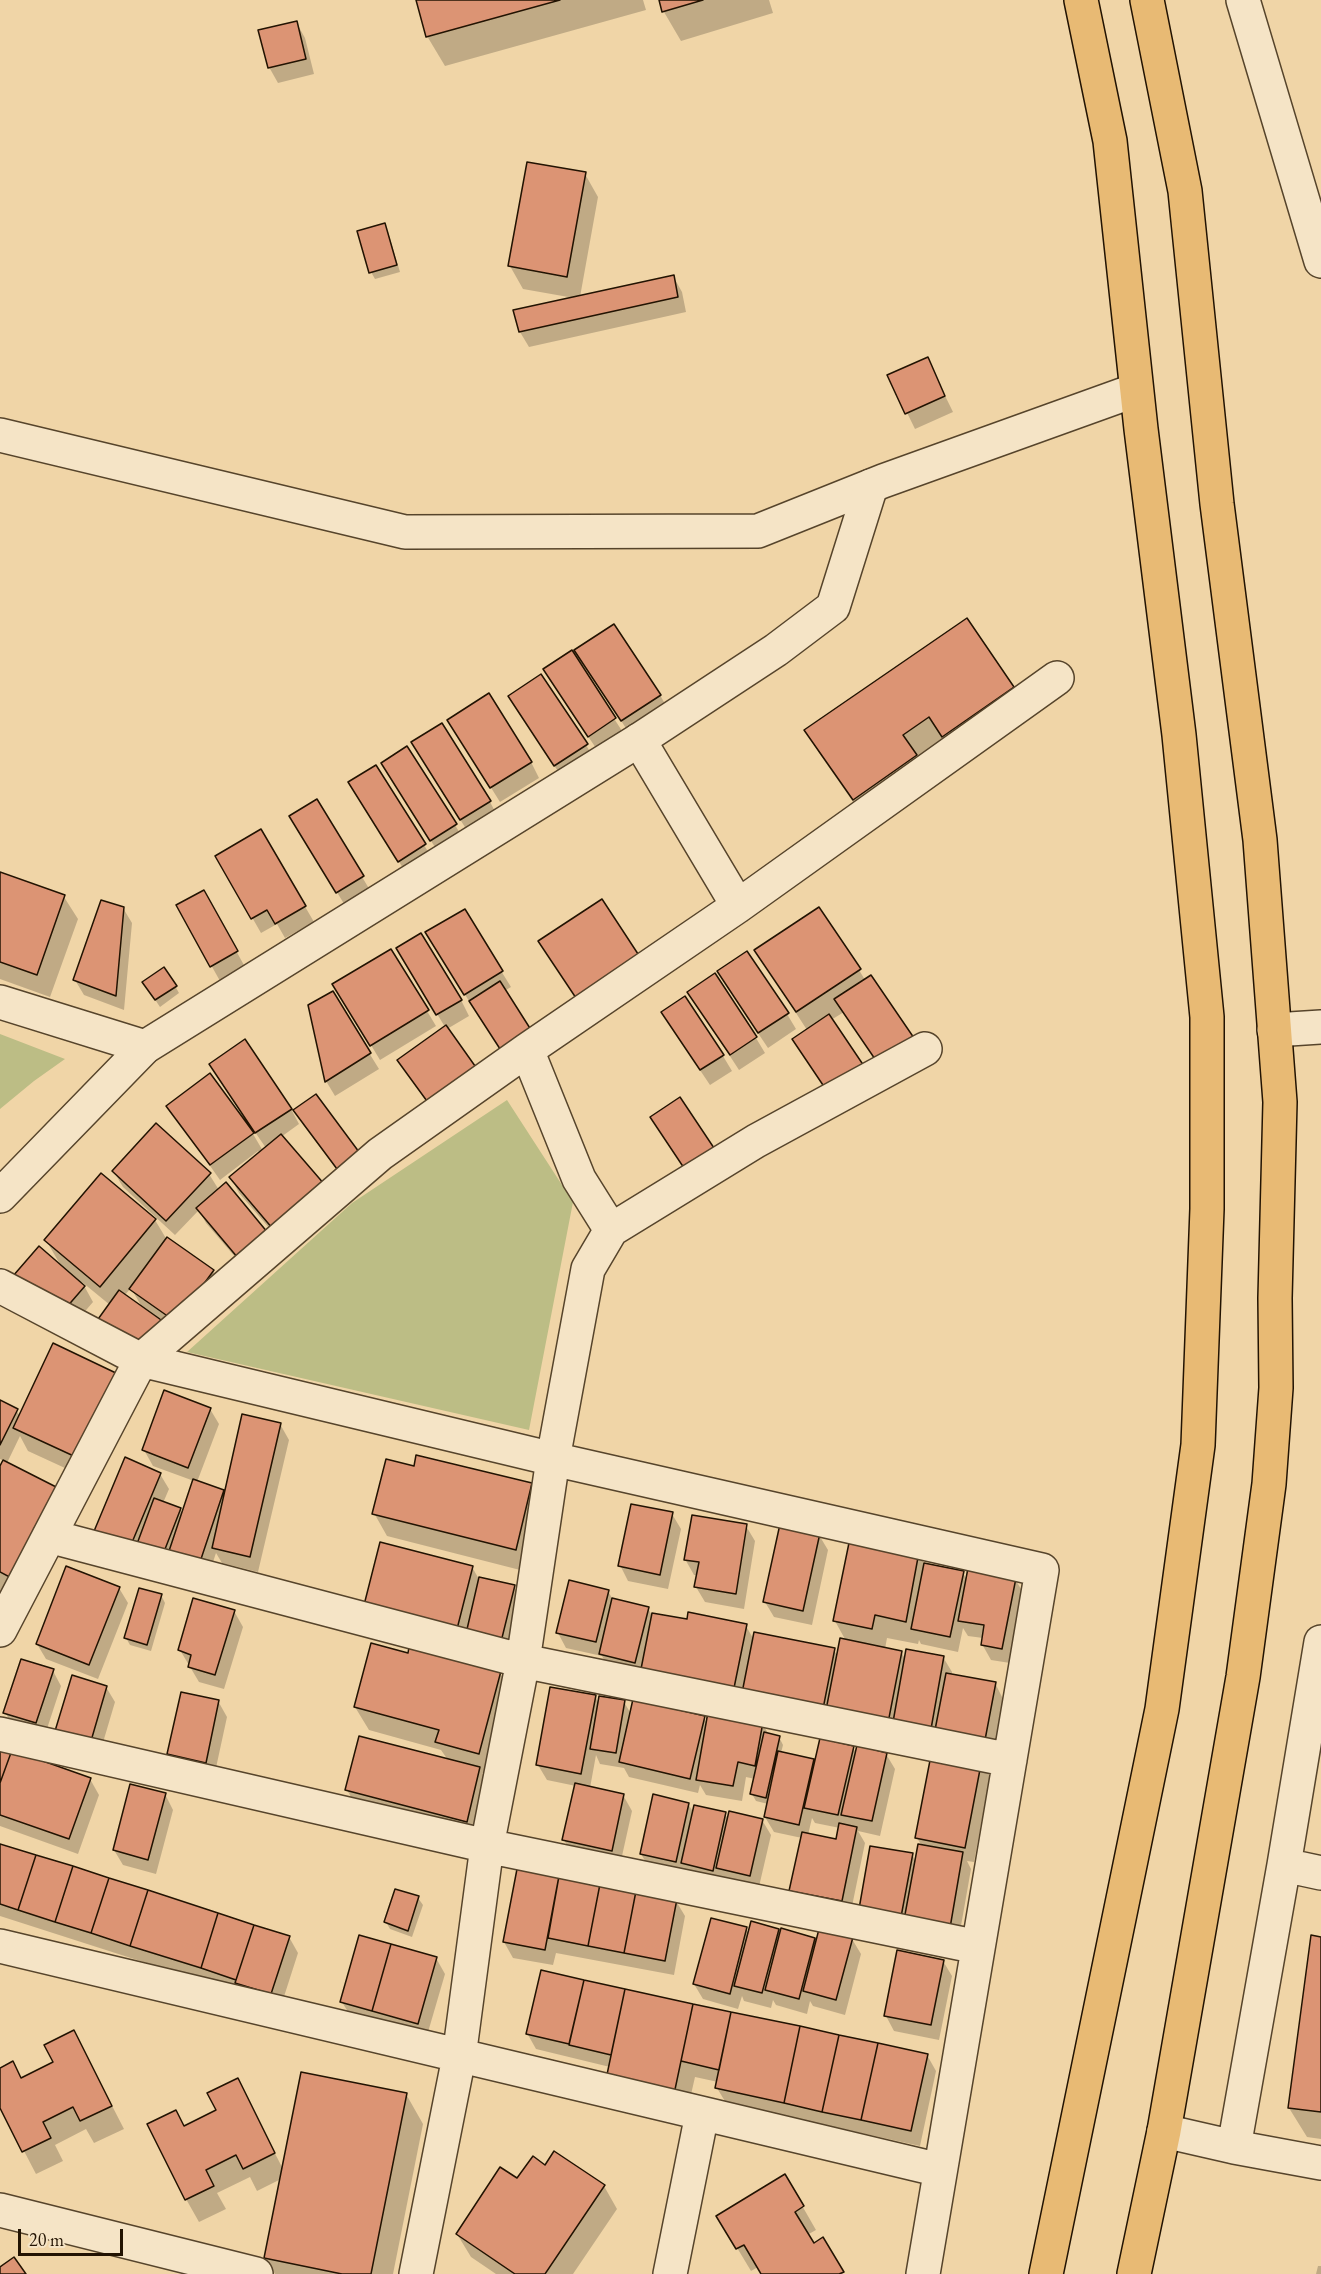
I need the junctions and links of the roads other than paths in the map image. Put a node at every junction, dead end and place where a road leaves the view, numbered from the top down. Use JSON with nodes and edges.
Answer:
{"nodes":[{"id":1,"x":1081,"y":0,"type":"edge"},
{"id":2,"x":1147,"y":0,"type":"edge"},
{"id":3,"x":1243,"y":0,"type":"edge"},
{"id":4,"x":1321,"y":261,"type":"edge"},
{"id":5,"x":1136,"y":390,"type":"junction"},
{"id":6,"x":0,"y":435,"type":"edge"},
{"id":7,"x":870,"y":486,"type":"junction"},
{"id":8,"x":1057,"y":678,"type":"dead end"},
{"id":9,"x":639,"y":740,"type":"junction"},
{"id":10,"x":738,"y":906,"type":"junction"},
{"id":11,"x":0,"y":1002,"type":"edge"},
{"id":12,"x":1321,"y":1027,"type":"edge"},
{"id":13,"x":1274,"y":1030,"type":"junction"},
{"id":14,"x":145,"y":1047,"type":"junction"},
{"id":15,"x":925,"y":1049,"type":"dead end"},
{"id":16,"x":527,"y":1050,"type":"junction"},
{"id":17,"x":0,"y":1196,"type":"edge"},
{"id":18,"x":611,"y":1230,"type":"junction"},
{"id":19,"x":0,"y":1286,"type":"edge"},
{"id":20,"x":141,"y":1360,"type":"junction"},
{"id":21,"x":553,"y":1459,"type":"junction"},
{"id":22,"x":49,"y":1536,"type":"junction"},
{"id":23,"x":0,"y":1630,"type":"edge"},
{"id":24,"x":1321,"y":1642,"type":"edge"},
{"id":25,"x":523,"y":1661,"type":"junction"},
{"id":26,"x":0,"y":1734,"type":"edge"},
{"id":27,"x":1010,"y":1761,"type":"junction"},
{"id":28,"x":487,"y":1846,"type":"junction"},
{"id":29,"x":1284,"y":1866,"type":"junction"},
{"id":30,"x":1321,"y":1873,"type":"edge"},
{"id":31,"x":0,"y":1946,"type":"edge"},
{"id":32,"x":978,"y":1947,"type":"junction"},
{"id":33,"x":459,"y":2057,"type":"junction"},
{"id":34,"x":702,"y":2114,"type":"junction"},
{"id":35,"x":1164,"y":2131,"type":"junction"},
{"id":36,"x":1234,"y":2147,"type":"junction"},
{"id":37,"x":1321,"y":2163,"type":"edge"},
{"id":38,"x":940,"y":2170,"type":"junction"},
{"id":39,"x":0,"y":2210,"type":"edge"},
{"id":40,"x":256,"y":2274,"type":"edge"},
{"id":41,"x":416,"y":2274,"type":"edge"},
{"id":42,"x":670,"y":2274,"type":"edge"},
{"id":43,"x":923,"y":2274,"type":"edge"},
{"id":44,"x":1046,"y":2274,"type":"edge"},
{"id":45,"x":1134,"y":2274,"type":"edge"}],
"edges":[{"from":1,"to":5,"type":"highway"},
{"from":2,"to":13,"type":"highway"},
{"from":3,"to":4,"type":"street"},
{"from":5,"to":7,"type":"street"},
{"from":5,"to":44,"type":"highway"},
{"from":6,"to":7,"type":"street"},
{"from":7,"to":9,"type":"street"},
{"from":8,"to":10,"type":"street"},
{"from":9,"to":10,"type":"street"},
{"from":9,"to":14,"type":"street"},
{"from":10,"to":16,"type":"street"},
{"from":11,"to":14,"type":"street"},
{"from":12,"to":13,"type":"street"},
{"from":13,"to":35,"type":"highway"},
{"from":14,"to":17,"type":"street"},
{"from":15,"to":18,"type":"street"},
{"from":16,"to":18,"type":"street"},
{"from":16,"to":20,"type":"street"},
{"from":18,"to":21,"type":"street"},
{"from":19,"to":20,"type":"street"},
{"from":20,"to":21,"type":"street"},
{"from":20,"to":22,"type":"street"},
{"from":21,"to":25,"type":"street"},
{"from":21,"to":27,"type":"street"},
{"from":22,"to":23,"type":"street"},
{"from":22,"to":25,"type":"street"},
{"from":24,"to":29,"type":"street"},
{"from":25,"to":27,"type":"street"},
{"from":25,"to":28,"type":"street"},
{"from":26,"to":28,"type":"street"},
{"from":27,"to":32,"type":"street"},
{"from":28,"to":32,"type":"street"},
{"from":28,"to":33,"type":"street"},
{"from":29,"to":30,"type":"street"},
{"from":29,"to":36,"type":"street"},
{"from":31,"to":33,"type":"street"},
{"from":32,"to":38,"type":"street"},
{"from":33,"to":34,"type":"street"},
{"from":33,"to":41,"type":"street"},
{"from":34,"to":38,"type":"street"},
{"from":34,"to":42,"type":"street"},
{"from":35,"to":36,"type":"street"},
{"from":35,"to":45,"type":"highway"},
{"from":36,"to":37,"type":"street"},
{"from":38,"to":43,"type":"street"},
{"from":39,"to":40,"type":"street"}]}
